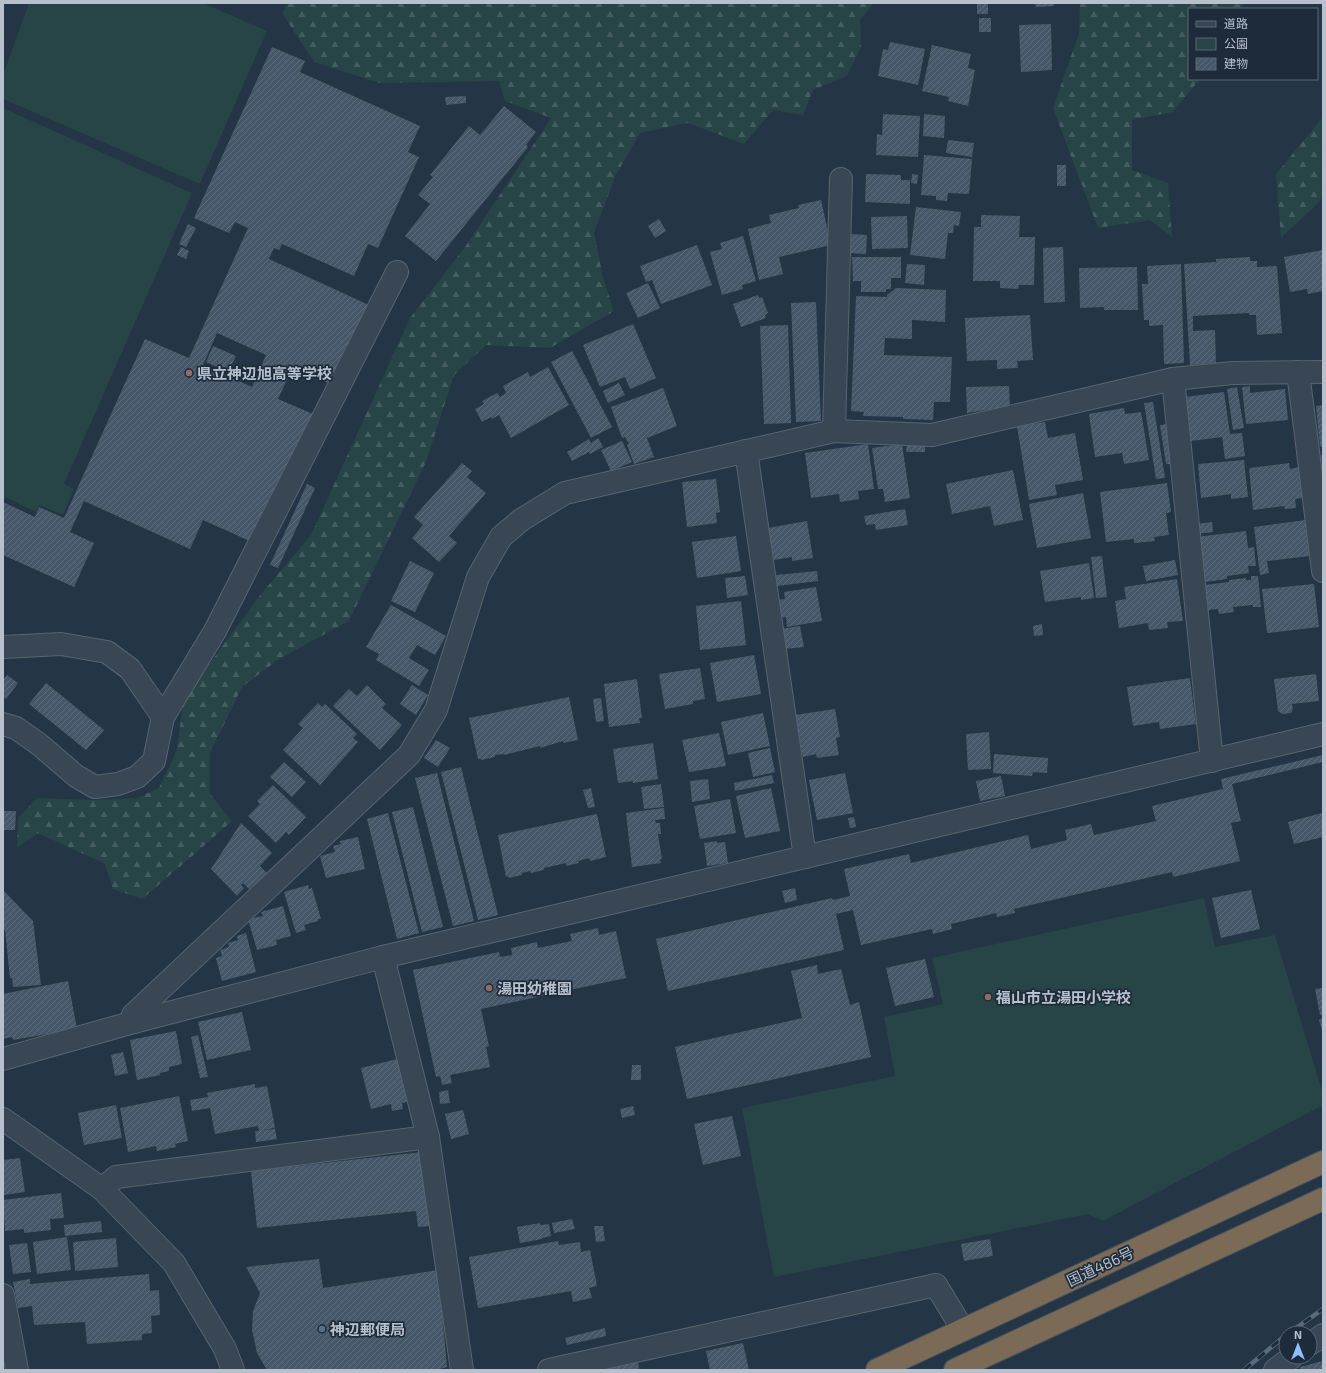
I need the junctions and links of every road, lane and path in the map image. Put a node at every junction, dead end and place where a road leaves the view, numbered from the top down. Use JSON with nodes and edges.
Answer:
{"nodes":[{"id":1,"x":841,"y":179,"type":"dead end"},
{"id":2,"x":397,"y":272,"type":"dead end"},
{"id":3,"x":1298,"y":372,"type":"junction"},
{"id":4,"x":1323,"y":372,"type":"edge"},
{"id":5,"x":1173,"y":379,"type":"junction"},
{"id":6,"x":834,"y":431,"type":"junction"},
{"id":7,"x":746,"y":451,"type":"junction"},
{"id":8,"x":1323,"y":571,"type":"edge"},
{"id":9,"x":3,"y":647,"type":"edge"},
{"id":10,"x":163,"y":717,"type":"junction"},
{"id":11,"x":3,"y":724,"type":"edge"},
{"id":12,"x":1323,"y":734,"type":"edge"},
{"id":13,"x":1212,"y":761,"type":"junction"},
{"id":14,"x":804,"y":857,"type":"junction"},
{"id":15,"x":383,"y":957,"type":"junction"},
{"id":16,"x":134,"y":1022,"type":"junction"},
{"id":17,"x":3,"y":1059,"type":"edge"},
{"id":18,"x":3,"y":1119,"type":"edge"},
{"id":19,"x":428,"y":1137,"type":"junction"},
{"id":20,"x":1323,"y":1162,"type":"edge"},
{"id":21,"x":102,"y":1189,"type":"junction"},
{"id":22,"x":1323,"y":1199,"type":"edge"},
{"id":23,"x":3,"y":1295,"type":"edge"},
{"id":24,"x":963,"y":1330,"type":"junction"},
{"id":25,"x":17,"y":1370,"type":"edge"},
{"id":26,"x":233,"y":1370,"type":"edge"},
{"id":27,"x":462,"y":1370,"type":"edge"},
{"id":28,"x":549,"y":1370,"type":"edge"},
{"id":29,"x":877,"y":1370,"type":"edge"},
{"id":30,"x":955,"y":1370,"type":"edge"}],
"edges":[{"from":1,"to":6,"type":"street"},
{"from":2,"to":10,"type":"street"},
{"from":3,"to":4,"type":"street"},
{"from":3,"to":5,"type":"street"},
{"from":3,"to":8,"type":"street"},
{"from":5,"to":6,"type":"street"},
{"from":5,"to":13,"type":"street"},
{"from":6,"to":7,"type":"street"},
{"from":7,"to":14,"type":"street"},
{"from":7,"to":16,"type":"street"},
{"from":9,"to":10,"type":"street"},
{"from":10,"to":11,"type":"street"},
{"from":12,"to":13,"type":"street"},
{"from":13,"to":14,"type":"street"},
{"from":14,"to":15,"type":"street"},
{"from":15,"to":16,"type":"street"},
{"from":15,"to":19,"type":"street"},
{"from":16,"to":17,"type":"street"},
{"from":18,"to":21,"type":"street"},
{"from":19,"to":21,"type":"street"},
{"from":19,"to":27,"type":"street"},
{"from":20,"to":24,"type":"highway","name":"国道486号"},
{"from":21,"to":26,"type":"street"},
{"from":22,"to":30,"type":"highway"},
{"from":23,"to":25,"type":"street"},
{"from":24,"to":28,"type":"street"},
{"from":24,"to":29,"type":"highway","name":"国道486号"}]}
